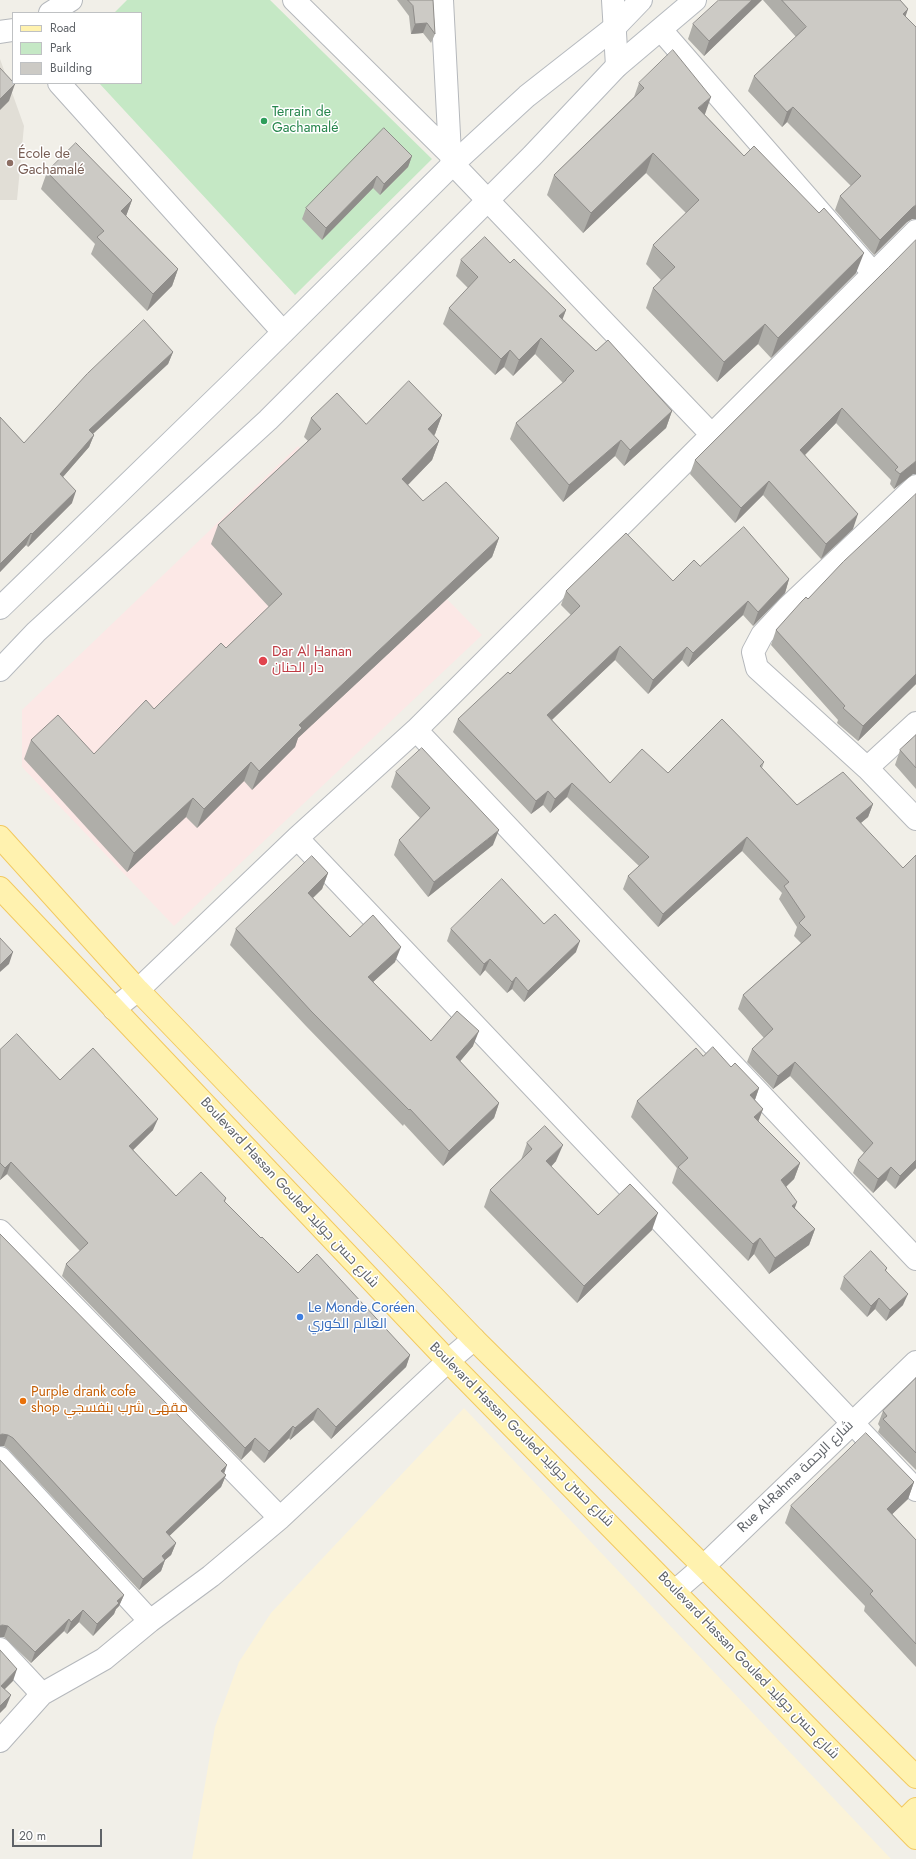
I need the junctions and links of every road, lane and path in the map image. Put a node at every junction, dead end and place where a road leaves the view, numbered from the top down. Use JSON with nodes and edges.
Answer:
{"nodes":[{"id":1,"x":71,"y":0,"type":"edge"},
{"id":2,"x":294,"y":0,"type":"edge"},
{"id":3,"x":442,"y":0,"type":"edge"},
{"id":4,"x":614,"y":0,"type":"edge"},
{"id":5,"x":641,"y":0,"type":"edge"},
{"id":6,"x":695,"y":0,"type":"edge"},
{"id":7,"x":52,"y":12,"type":"edge"},
{"id":8,"x":615,"y":27,"type":"junction"},
{"id":9,"x":661,"y":30,"type":"junction"},
{"id":10,"x":618,"y":66,"type":"junction"},
{"id":11,"x":60,"y":84,"type":"edge"},
{"id":12,"x":451,"y":159,"type":"junction"},
{"id":13,"x":487,"y":201,"type":"junction"},
{"id":14,"x":916,"y":232,"type":"edge"},
{"id":15,"x":874,"y":274,"type":"junction"},
{"id":16,"x":283,"y":332,"type":"junction"},
{"id":17,"x":712,"y":436,"type":"junction"},
{"id":18,"x":916,"y":486,"type":"edge"},
{"id":19,"x":0,"y":608,"type":"edge"},
{"id":20,"x":0,"y":670,"type":"edge"},
{"id":21,"x":916,"y":723,"type":"edge"},
{"id":22,"x":416,"y":730,"type":"junction"},
{"id":23,"x":867,"y":768,"type":"junction"},
{"id":24,"x":916,"y":819,"type":"edge"},
{"id":25,"x":0,"y":837,"type":"edge"},
{"id":26,"x":297,"y":838,"type":"junction"},
{"id":27,"x":0,"y":888,"type":"edge"},
{"id":28,"x":138,"y":990,"type":"junction"},
{"id":29,"x":114,"y":1009,"type":"junction"},
{"id":30,"x":0,"y":1231,"type":"edge"},
{"id":31,"x":916,"y":1259,"type":"edge"},
{"id":32,"x":474,"y":1340,"type":"junction"},
{"id":33,"x":448,"y":1361,"type":"junction"},
{"id":34,"x":916,"y":1362,"type":"edge"},
{"id":35,"x":852,"y":1423,"type":"junction"},
{"id":36,"x":0,"y":1458,"type":"edge"},
{"id":37,"x":916,"y":1490,"type":"edge"},
{"id":38,"x":280,"y":1518,"type":"junction"},
{"id":39,"x":704,"y":1566,"type":"junction"},
{"id":40,"x":675,"y":1591,"type":"junction"},
{"id":41,"x":150,"y":1621,"type":"junction"},
{"id":42,"x":0,"y":1649,"type":"edge"},
{"id":43,"x":42,"y":1694,"type":"junction"},
{"id":44,"x":0,"y":1741,"type":"edge"},
{"id":45,"x":916,"y":1777,"type":"edge"},
{"id":46,"x":911,"y":1823,"type":"edge"}],
"edges":[{"from":1,"to":7,"type":"street"},
{"from":2,"to":12,"type":"street"},
{"from":3,"to":12,"type":"street"},
{"from":4,"to":8,"type":"street"},
{"from":5,"to":8,"type":"street"},
{"from":6,"to":9,"type":"street"},
{"from":8,"to":10,"type":"street"},
{"from":8,"to":12,"type":"street"},
{"from":9,"to":10,"type":"street"},
{"from":9,"to":15,"type":"street"},
{"from":10,"to":13,"type":"street"},
{"from":11,"to":16,"type":"street"},
{"from":12,"to":13,"type":"street"},
{"from":12,"to":16,"type":"street"},
{"from":13,"to":17,"type":"street"},
{"from":13,"to":20,"type":"street"},
{"from":14,"to":15,"type":"street"},
{"from":15,"to":17,"type":"street"},
{"from":16,"to":19,"type":"street"},
{"from":17,"to":22,"type":"street"},
{"from":18,"to":23,"type":"street"},
{"from":21,"to":23,"type":"street"},
{"from":22,"to":26,"type":"street"},
{"from":22,"to":31,"type":"street"},
{"from":23,"to":24,"type":"street"},
{"from":25,"to":28,"type":"main road"},
{"from":26,"to":28,"type":"street"},
{"from":26,"to":35,"type":"street"},
{"from":27,"to":29,"type":"main road","name":"Boulevard Hassan Gouled شارع حسن جوليد"},
{"from":28,"to":29,"type":"street"},
{"from":28,"to":32,"type":"main road"},
{"from":29,"to":33,"type":"main road","name":"Boulevard Hassan Gouled شارع حسن جوليد"},
{"from":30,"to":38,"type":"street"},
{"from":32,"to":33,"type":"street"},
{"from":32,"to":39,"type":"main road"},
{"from":33,"to":38,"type":"street"},
{"from":33,"to":40,"type":"main road","name":"Boulevard Hassan Gouled شارع حسن جوليد"},
{"from":34,"to":35,"type":"street","name":"Rue Al-Rahma شارع الرحمة"},
{"from":35,"to":37,"type":"street"},
{"from":35,"to":39,"type":"street","name":"Rue Al-Rahma شارع الرحمة"},
{"from":36,"to":41,"type":"street"},
{"from":38,"to":41,"type":"street"},
{"from":39,"to":40,"type":"street","name":"Rue Al-Rahma شارع الرحمة"},
{"from":39,"to":45,"type":"main road"},
{"from":40,"to":46,"type":"main road","name":"Boulevard Hassan Gouled شارع حسن جوليد"},
{"from":41,"to":43,"type":"street"},
{"from":42,"to":43,"type":"street"},
{"from":43,"to":44,"type":"street"}]}
